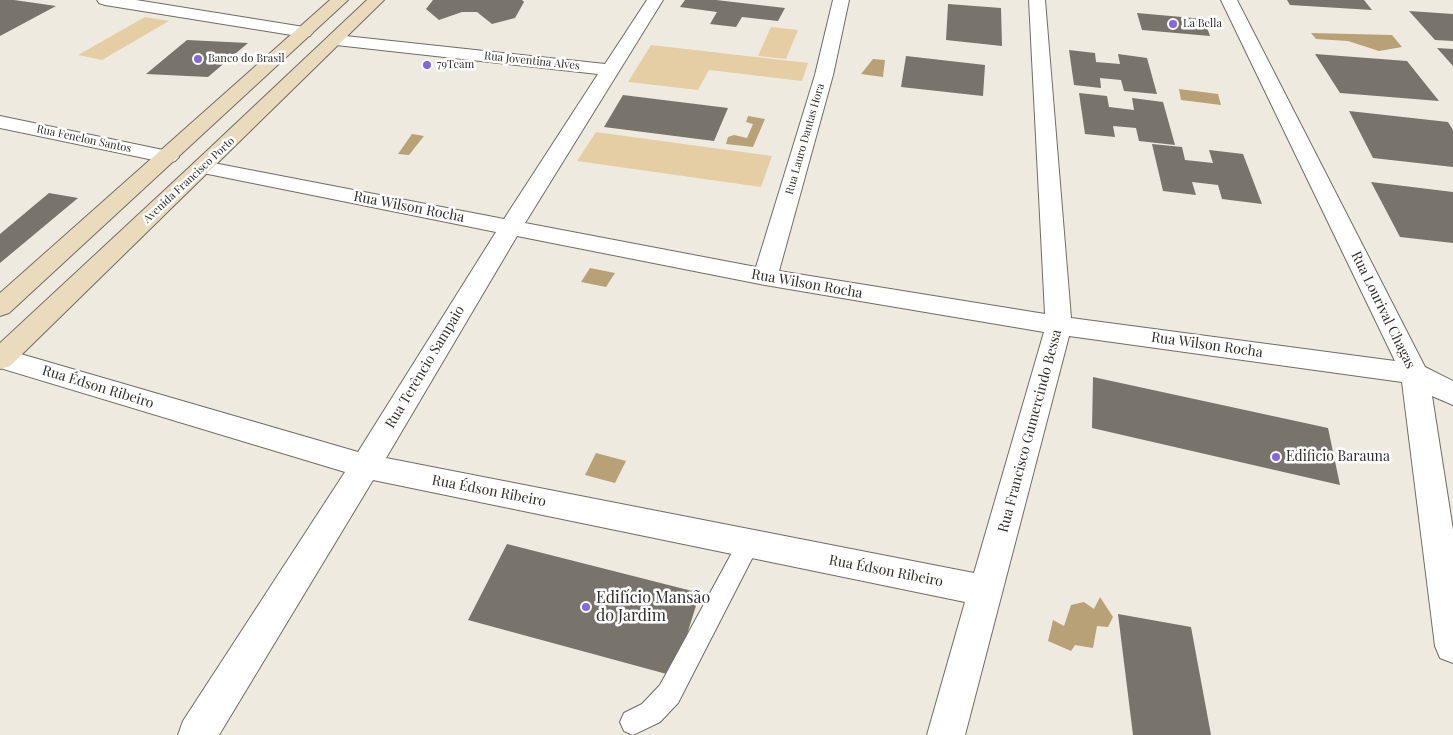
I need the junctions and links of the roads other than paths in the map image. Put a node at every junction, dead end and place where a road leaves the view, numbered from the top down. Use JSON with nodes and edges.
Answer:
{"nodes":[{"id":1,"x":105,"y":0,"type":"edge"},
{"id":2,"x":340,"y":0,"type":"edge"},
{"id":3,"x":376,"y":0,"type":"edge"},
{"id":4,"x":654,"y":0,"type":"edge"},
{"id":5,"x":841,"y":0,"type":"edge"},
{"id":6,"x":1037,"y":0,"type":"edge"},
{"id":7,"x":1229,"y":0,"type":"edge"},
{"id":8,"x":304,"y":32,"type":"junction"},
{"id":9,"x":336,"y":40,"type":"junction"},
{"id":10,"x":609,"y":70,"type":"junction"},
{"id":11,"x":0,"y":122,"type":"edge"},
{"id":12,"x":168,"y":157,"type":"junction"},
{"id":13,"x":203,"y":167,"type":"junction"},
{"id":14,"x":511,"y":227,"type":"junction"},
{"id":15,"x":765,"y":278,"type":"junction"},
{"id":16,"x":0,"y":307,"type":"edge"},
{"id":17,"x":1059,"y":325,"type":"junction"},
{"id":18,"x":0,"y":358,"type":"edge"},
{"id":19,"x":1415,"y":374,"type":"junction"},
{"id":20,"x":1453,"y":394,"type":"edge"},
{"id":21,"x":365,"y":466,"type":"junction"},
{"id":22,"x":749,"y":543,"type":"junction"},
{"id":23,"x":986,"y":591,"type":"junction"},
{"id":24,"x":1453,"y":646,"type":"edge"},
{"id":25,"x":633,"y":722,"type":"dead end"},
{"id":26,"x":197,"y":735,"type":"edge"},
{"id":27,"x":946,"y":735,"type":"edge"}],
"edges":[{"from":1,"to":8,"type":"street"},
{"from":2,"to":8,"type":"main road"},
{"from":3,"to":9,"type":"main road","name":"Avenida Francisco Porto"},
{"from":4,"to":10,"type":"street","name":"Rua Terêncio Sampaio"},
{"from":5,"to":15,"type":"street","name":"Rua Lauro Dantas Hora"},
{"from":6,"to":17,"type":"street","name":"Rua Francisco Gumercindo Bessa"},
{"from":7,"to":19,"type":"street","name":"Rua Lourival Chagas"},
{"from":8,"to":12,"type":"main road"},
{"from":9,"to":10,"type":"street","name":"Rua Joventina Alves"},
{"from":9,"to":13,"type":"main road","name":"Avenida Francisco Porto"},
{"from":10,"to":14,"type":"street","name":"Rua Terêncio Sampaio"},
{"from":11,"to":12,"type":"street","name":"Rua Fenelon Santos"},
{"from":12,"to":16,"type":"main road"},
{"from":13,"to":14,"type":"street","name":"Rua Wilson Rocha"},
{"from":13,"to":18,"type":"main road","name":"Avenida Francisco Porto"},
{"from":14,"to":15,"type":"street","name":"Rua Wilson Rocha"},
{"from":14,"to":21,"type":"street","name":"Rua Terêncio Sampaio"},
{"from":15,"to":17,"type":"street","name":"Rua Wilson Rocha"},
{"from":17,"to":19,"type":"street","name":"Rua Wilson Rocha"},
{"from":17,"to":23,"type":"street","name":"Rua Francisco Gumercindo Bessa"},
{"from":18,"to":21,"type":"street","name":"Rua Édson Ribeiro"},
{"from":19,"to":20,"type":"street","name":"Rua Wilson Rocha"},
{"from":19,"to":24,"type":"street","name":"Rua Lourival Chagas"},
{"from":21,"to":22,"type":"street","name":"Rua Édson Ribeiro"},
{"from":21,"to":26,"type":"street","name":"Rua Terêncio Sampaio"},
{"from":22,"to":23,"type":"street","name":"Rua Édson Ribeiro"},
{"from":22,"to":25,"type":"lane"},
{"from":23,"to":27,"type":"street","name":"Rua Francisco Gumercindo Bessa"}]}
